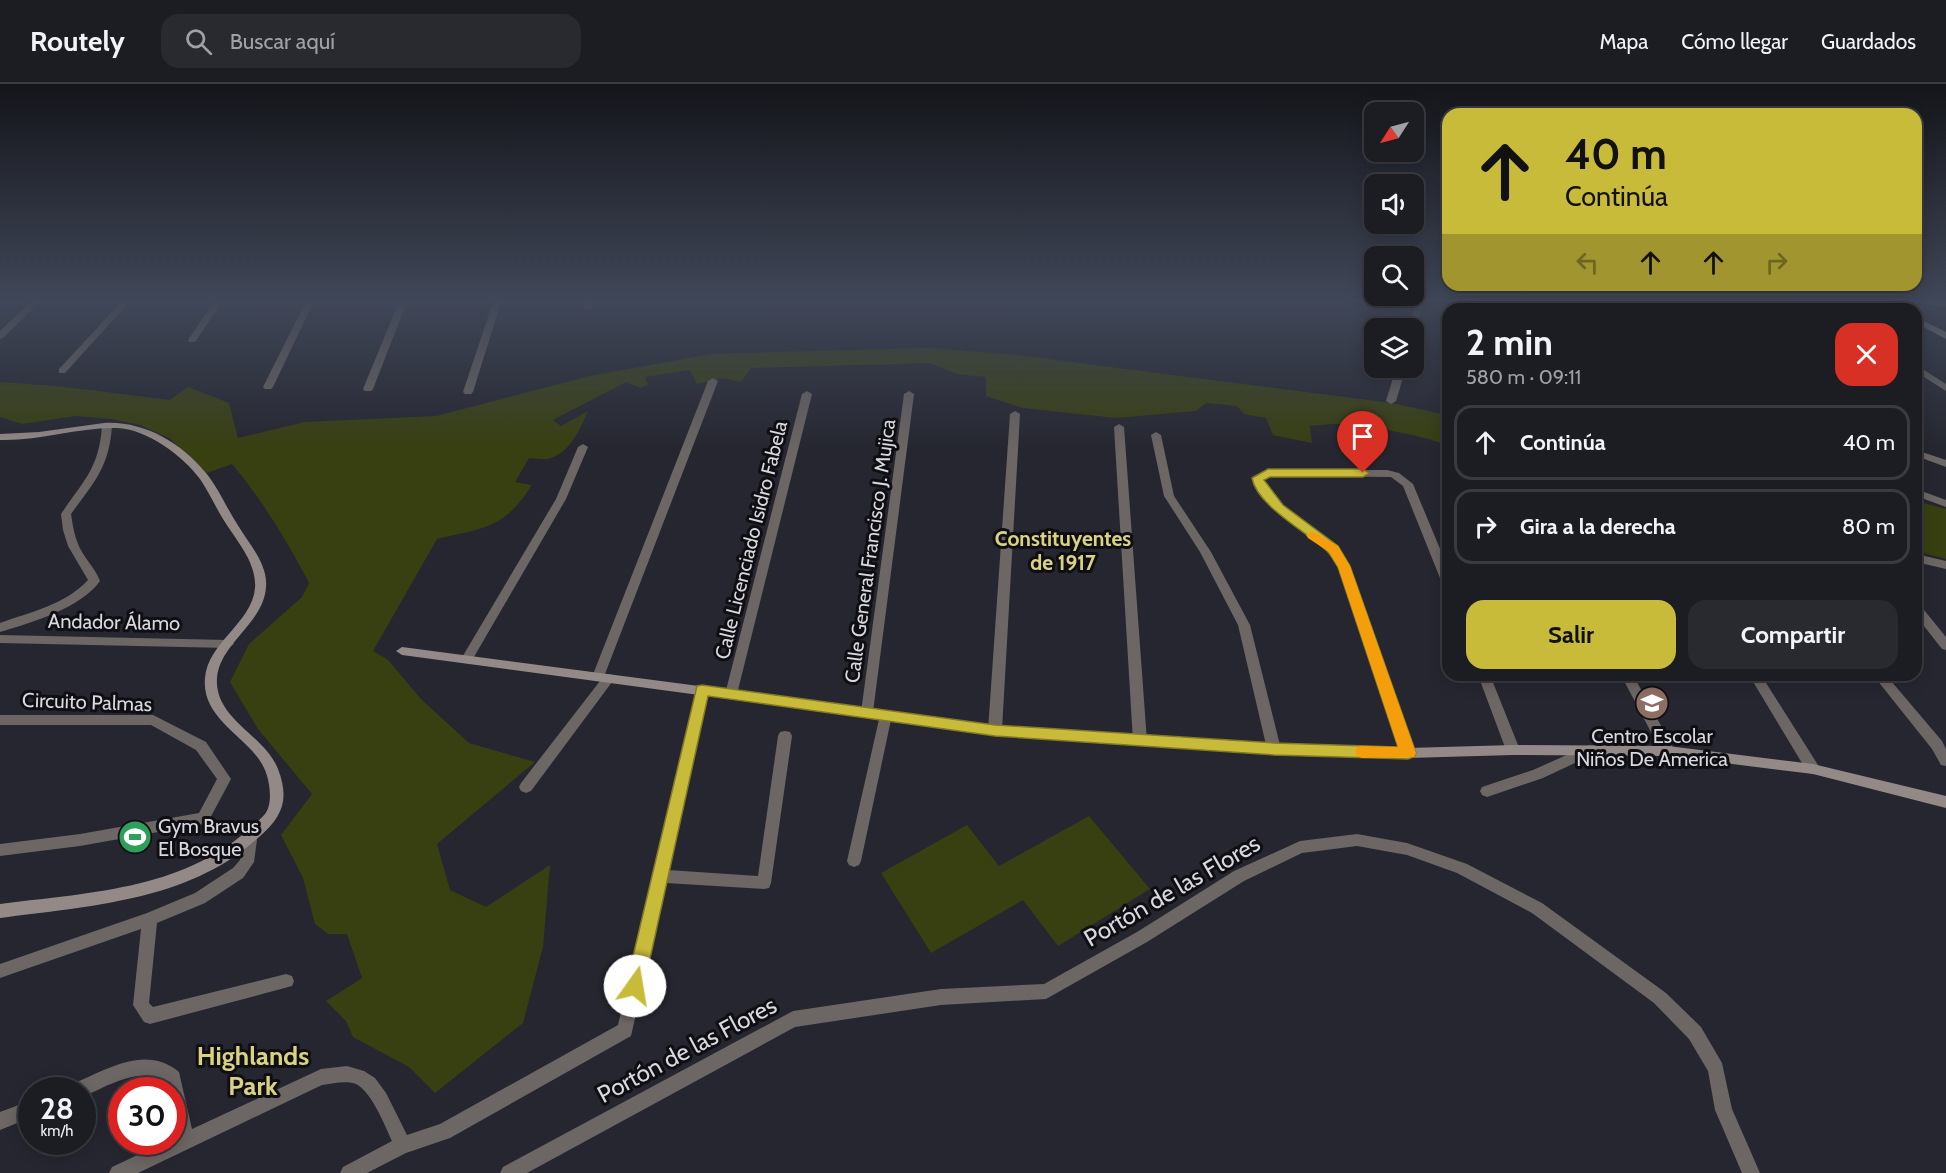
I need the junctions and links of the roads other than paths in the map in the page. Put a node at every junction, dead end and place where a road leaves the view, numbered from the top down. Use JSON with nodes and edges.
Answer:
{"nodes":[{"id":1,"x":82,"y":350,"type":"edge"},
{"id":2,"x":286,"y":350,"type":"edge"},
{"id":3,"x":383,"y":350,"type":"edge"},
{"id":4,"x":481,"y":350,"type":"edge"},
{"id":5,"x":63,"y":371,"type":"dead end"},
{"id":6,"x":1922,"y":372,"type":"edge"},
{"id":7,"x":1398,"y":378,"type":"edge"},
{"id":8,"x":712,"y":381,"type":"dead end"},
{"id":9,"x":268,"y":387,"type":"dead end"},
{"id":10,"x":1946,"y":388,"type":"edge"},
{"id":11,"x":368,"y":389,"type":"dead end"},
{"id":12,"x":468,"y":392,"type":"dead end"},
{"id":13,"x":807,"y":394,"type":"dead end"},
{"id":14,"x":909,"y":394,"type":"dead end"},
{"id":15,"x":1391,"y":401,"type":"dead end"},
{"id":16,"x":1015,"y":414,"type":"dead end"},
{"id":17,"x":107,"y":426,"type":"junction"},
{"id":18,"x":1119,"y":427,"type":"dead end"},
{"id":19,"x":1156,"y":435,"type":"dead end"},
{"id":20,"x":0,"y":437,"type":"edge"},
{"id":21,"x":584,"y":447,"type":"dead end"},
{"id":22,"x":1922,"y":455,"type":"edge"},
{"id":23,"x":1946,"y":464,"type":"edge"},
{"id":24,"x":1922,"y":494,"type":"edge"},
{"id":25,"x":1946,"y":504,"type":"edge"},
{"id":26,"x":1922,"y":559,"type":"edge"},
{"id":27,"x":1946,"y":565,"type":"edge"},
{"id":28,"x":1442,"y":568,"type":"edge"},
{"id":29,"x":1922,"y":616,"type":"edge"},
{"id":30,"x":0,"y":628,"type":"edge"},
{"id":31,"x":0,"y":639,"type":"edge"},
{"id":32,"x":228,"y":644,"type":"junction"},
{"id":33,"x":1946,"y":646,"type":"edge"},
{"id":34,"x":402,"y":651,"type":"dead end"},
{"id":35,"x":467,"y":659,"type":"junction"},
{"id":36,"x":603,"y":677,"type":"junction"},
{"id":37,"x":1486,"y":681,"type":"edge"},
{"id":38,"x":1630,"y":681,"type":"edge"},
{"id":39,"x":1759,"y":681,"type":"edge"},
{"id":40,"x":1885,"y":681,"type":"edge"},
{"id":41,"x":702,"y":690,"type":"junction"},
{"id":42,"x":731,"y":694,"type":"junction"},
{"id":43,"x":867,"y":712,"type":"junction"},
{"id":44,"x":886,"y":715,"type":"junction"},
{"id":45,"x":0,"y":720,"type":"edge"},
{"id":46,"x":995,"y":730,"type":"junction"},
{"id":47,"x":785,"y":736,"type":"dead end"},
{"id":48,"x":1140,"y":741,"type":"junction"},
{"id":49,"x":1941,"y":745,"type":"edge"},
{"id":50,"x":1274,"y":749,"type":"junction"},
{"id":51,"x":1513,"y":750,"type":"junction"},
{"id":52,"x":1589,"y":750,"type":"junction"},
{"id":53,"x":1668,"y":751,"type":"junction"},
{"id":54,"x":1408,"y":753,"type":"junction"},
{"id":55,"x":1946,"y":761,"type":"edge"},
{"id":56,"x":1813,"y":769,"type":"junction"},
{"id":57,"x":526,"y":787,"type":"dead end"},
{"id":58,"x":1487,"y":791,"type":"dead end"},
{"id":59,"x":1946,"y":802,"type":"edge"},
{"id":60,"x":250,"y":840,"type":"junction"},
{"id":61,"x":0,"y":850,"type":"edge"},
{"id":62,"x":854,"y":861,"type":"dead end"},
{"id":63,"x":660,"y":876,"type":"junction"},
{"id":64,"x":0,"y":910,"type":"edge"},
{"id":65,"x":150,"y":919,"type":"junction"},
{"id":66,"x":0,"y":971,"type":"edge"},
{"id":67,"x":286,"y":981,"type":"dead end"},
{"id":68,"x":113,"y":1077,"type":"edge"},
{"id":69,"x":172,"y":1077,"type":"edge"},
{"id":70,"x":18,"y":1113,"type":"edge"},
{"id":71,"x":0,"y":1120,"type":"edge"},
{"id":72,"x":186,"y":1140,"type":"edge"},
{"id":73,"x":403,"y":1145,"type":"junction"},
{"id":74,"x":155,"y":1155,"type":"edge"},
{"id":75,"x":118,"y":1173,"type":"edge"},
{"id":76,"x":349,"y":1173,"type":"edge"},
{"id":77,"x":508,"y":1173,"type":"edge"},
{"id":78,"x":1751,"y":1173,"type":"edge"}],
"edges":[{"from":1,"to":5,"type":"street"},
{"from":2,"to":9,"type":"street"},
{"from":3,"to":11,"type":"street"},
{"from":4,"to":12,"type":"street"},
{"from":6,"to":10,"type":"street"},
{"from":7,"to":15,"type":"street"},
{"from":8,"to":36,"type":"street"},
{"from":13,"to":42,"type":"street","name":"Calle Licenciado Isidro Fabela"},
{"from":14,"to":43,"type":"street","name":"Calle General Francisco J. Mujica"},
{"from":16,"to":46,"type":"street"},
{"from":17,"to":20,"type":"street"},
{"from":17,"to":30,"type":"street"},
{"from":17,"to":32,"type":"street"},
{"from":18,"to":48,"type":"street"},
{"from":19,"to":50,"type":"street"},
{"from":21,"to":35,"type":"street"},
{"from":22,"to":23,"type":"street"},
{"from":24,"to":25,"type":"street"},
{"from":26,"to":27,"type":"street"},
{"from":28,"to":54,"type":"street"},
{"from":29,"to":33,"type":"street"},
{"from":31,"to":32,"type":"street","name":"Andador Álamo"},
{"from":32,"to":60,"type":"street"},
{"from":34,"to":35,"type":"street"},
{"from":35,"to":36,"type":"street"},
{"from":36,"to":41,"type":"street"},
{"from":36,"to":57,"type":"street"},
{"from":37,"to":51,"type":"street"},
{"from":38,"to":53,"type":"street"},
{"from":39,"to":56,"type":"street"},
{"from":40,"to":49,"type":"street"},
{"from":41,"to":42,"type":"street"},
{"from":41,"to":63,"type":"street"},
{"from":42,"to":43,"type":"street"},
{"from":43,"to":44,"type":"street"},
{"from":44,"to":46,"type":"street"},
{"from":44,"to":62,"type":"street"},
{"from":45,"to":61,"type":"street","name":"Circuito Palmas"},
{"from":46,"to":48,"type":"street"},
{"from":47,"to":63,"type":"street"},
{"from":48,"to":50,"type":"street"},
{"from":49,"to":55,"type":"street"},
{"from":50,"to":54,"type":"street"},
{"from":51,"to":52,"type":"street"},
{"from":51,"to":54,"type":"street"},
{"from":52,"to":53,"type":"street"},
{"from":52,"to":58,"type":"street"},
{"from":53,"to":56,"type":"street"},
{"from":56,"to":59,"type":"street"},
{"from":60,"to":64,"type":"street"},
{"from":60,"to":65,"type":"street"},
{"from":63,"to":73,"type":"street"},
{"from":65,"to":66,"type":"street"},
{"from":65,"to":67,"type":"street"},
{"from":68,"to":69,"type":"street"},
{"from":70,"to":71,"type":"street"},
{"from":72,"to":73,"type":"street"},
{"from":73,"to":76,"type":"street"},
{"from":74,"to":75,"type":"street"},
{"from":77,"to":78,"type":"street","name":"Portón de las Flores"}]}
